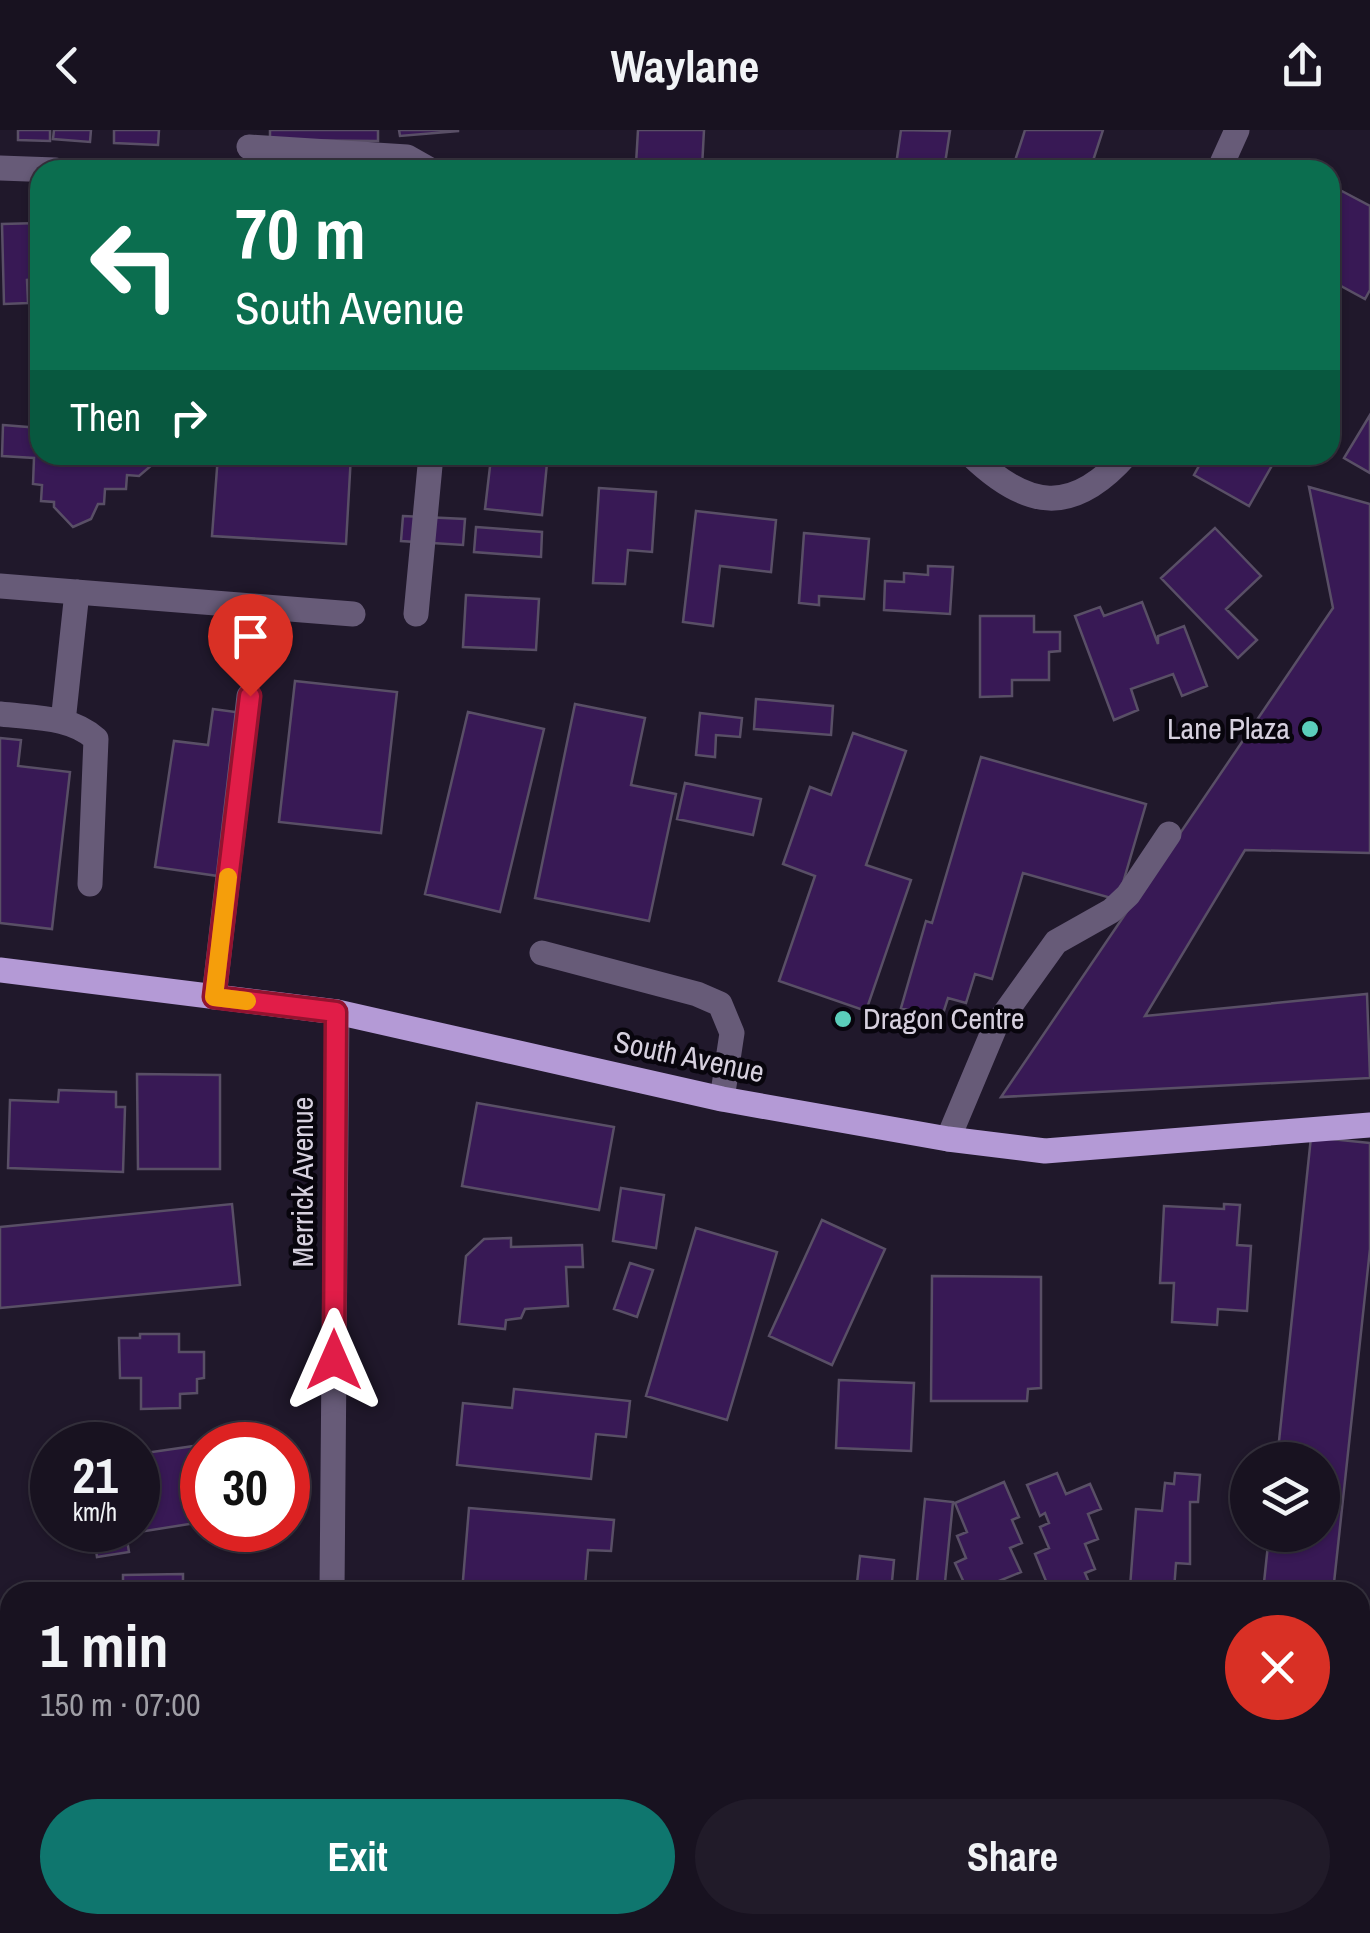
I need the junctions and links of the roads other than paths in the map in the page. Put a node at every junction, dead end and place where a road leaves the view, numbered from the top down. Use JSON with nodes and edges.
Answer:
{"nodes":[{"id":1,"x":1236,"y":130,"type":"edge"},
{"id":2,"x":249,"y":148,"type":"dead end"},
{"id":3,"x":412,"y":160,"type":"edge"},
{"id":4,"x":1223,"y":160,"type":"edge"},
{"id":5,"x":0,"y":168,"type":"edge"},
{"id":6,"x":30,"y":169,"type":"edge"},
{"id":7,"x":430,"y":465,"type":"edge"},
{"id":8,"x":984,"y":465,"type":"edge"},
{"id":9,"x":1115,"y":465,"type":"edge"},
{"id":10,"x":0,"y":586,"type":"edge"},
{"id":11,"x":78,"y":592,"type":"junction"},
{"id":12,"x":353,"y":614,"type":"dead end"},
{"id":13,"x":416,"y":614,"type":"dead end"},
{"id":14,"x":250,"y":696,"type":"dead end"},
{"id":15,"x":0,"y":714,"type":"edge"},
{"id":16,"x":64,"y":722,"type":"junction"},
{"id":17,"x":1169,"y":834,"type":"dead end"},
{"id":18,"x":90,"y":884,"type":"dead end"},
{"id":19,"x":542,"y":952,"type":"dead end"},
{"id":20,"x":0,"y":970,"type":"edge"},
{"id":21,"x":214,"y":997,"type":"junction"},
{"id":22,"x":336,"y":1012,"type":"junction"},
{"id":23,"x":722,"y":1099,"type":"junction"},
{"id":24,"x":1370,"y":1125,"type":"edge"},
{"id":25,"x":948,"y":1139,"type":"junction"},
{"id":26,"x":332,"y":1582,"type":"edge"}],
"edges":[{"from":1,"to":4,"type":"street"},
{"from":2,"to":3,"type":"street"},
{"from":5,"to":6,"type":"street"},
{"from":7,"to":13,"type":"street"},
{"from":8,"to":9,"type":"street"},
{"from":10,"to":11,"type":"street"},
{"from":11,"to":12,"type":"street"},
{"from":11,"to":16,"type":"street"},
{"from":14,"to":21,"type":"street"},
{"from":15,"to":16,"type":"street"},
{"from":16,"to":18,"type":"street"},
{"from":17,"to":25,"type":"street"},
{"from":19,"to":23,"type":"street"},
{"from":20,"to":21,"type":"main road","name":"South Avenue"},
{"from":21,"to":22,"type":"main road","name":"South Avenue"},
{"from":22,"to":23,"type":"main road","name":"South Avenue"},
{"from":22,"to":26,"type":"street","name":"Merrick Avenue"},
{"from":23,"to":25,"type":"main road","name":"South Avenue"},
{"from":24,"to":25,"type":"main road","name":"South Avenue"}]}
